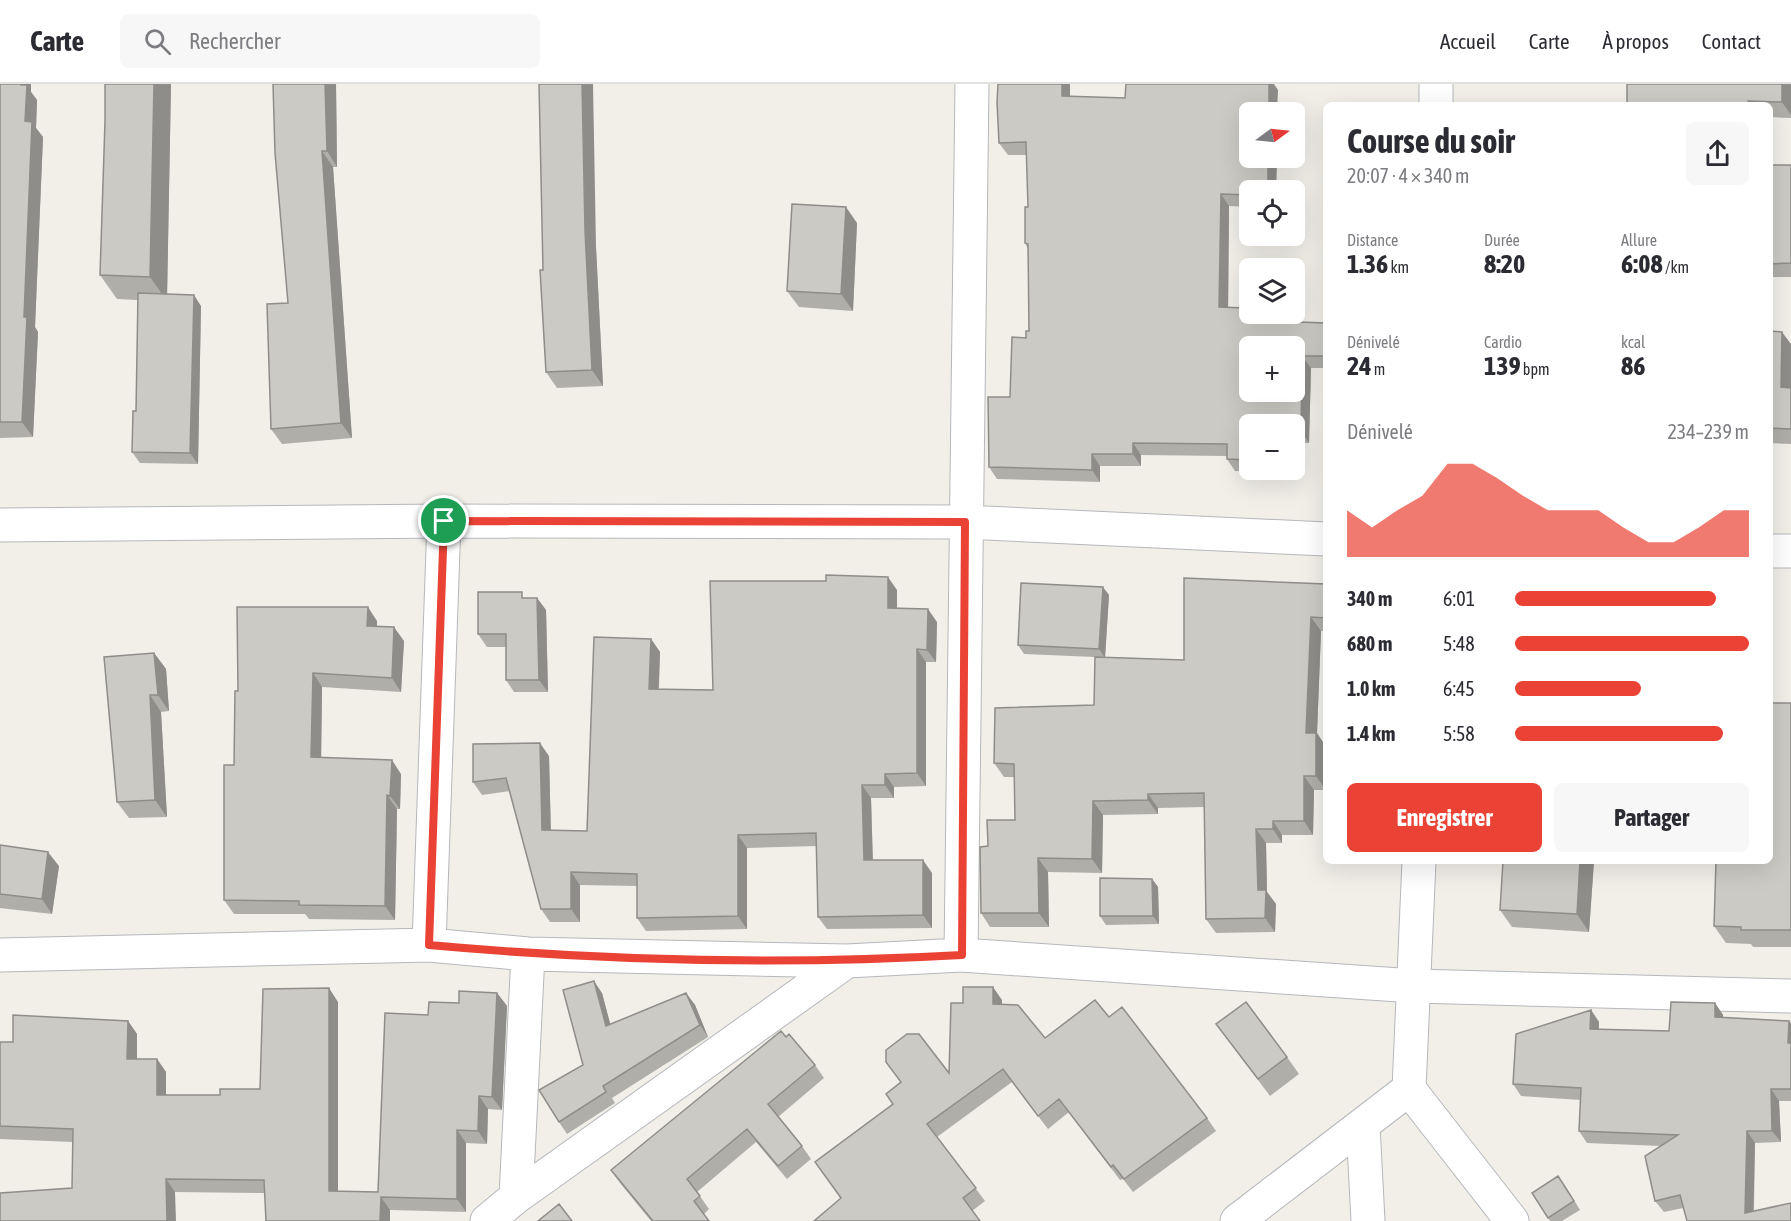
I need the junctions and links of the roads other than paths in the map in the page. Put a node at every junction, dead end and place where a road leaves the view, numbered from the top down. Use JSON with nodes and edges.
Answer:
{"nodes":[{"id":1,"x":972,"y":84,"type":"edge"},
{"id":2,"x":1436,"y":84,"type":"edge"},
{"id":3,"x":1436,"y":102,"type":"edge"},
{"id":4,"x":444,"y":521,"type":"junction"},
{"id":5,"x":965,"y":522,"type":"junction"},
{"id":6,"x":0,"y":525,"type":"edge"},
{"id":7,"x":1323,"y":539,"type":"edge"},
{"id":8,"x":1773,"y":551,"type":"edge"},
{"id":9,"x":1791,"y":551,"type":"edge"},
{"id":10,"x":1419,"y":864,"type":"edge"},
{"id":11,"x":429,"y":945,"type":"junction"},
{"id":12,"x":528,"y":954,"type":"junction"},
{"id":13,"x":0,"y":955,"type":"edge"},
{"id":14,"x":962,"y":955,"type":"junction"},
{"id":15,"x":847,"y":961,"type":"junction"},
{"id":16,"x":1414,"y":986,"type":"junction"},
{"id":17,"x":1791,"y":996,"type":"edge"},
{"id":18,"x":1408,"y":1089,"type":"junction"},
{"id":19,"x":1363,"y":1125,"type":"junction"},
{"id":20,"x":516,"y":1197,"type":"junction"},
{"id":21,"x":487,"y":1221,"type":"edge"},
{"id":22,"x":1237,"y":1221,"type":"edge"},
{"id":23,"x":1368,"y":1221,"type":"edge"},
{"id":24,"x":1512,"y":1221,"type":"edge"}],
"edges":[{"from":1,"to":5,"type":"street"},
{"from":2,"to":3,"type":"street"},
{"from":4,"to":5,"type":"street"},
{"from":4,"to":6,"type":"street"},
{"from":4,"to":11,"type":"street"},
{"from":5,"to":7,"type":"street"},
{"from":5,"to":14,"type":"street"},
{"from":8,"to":9,"type":"street"},
{"from":10,"to":16,"type":"street"},
{"from":11,"to":12,"type":"street"},
{"from":11,"to":13,"type":"street"},
{"from":12,"to":15,"type":"street"},
{"from":12,"to":20,"type":"street"},
{"from":14,"to":15,"type":"street"},
{"from":14,"to":16,"type":"street"},
{"from":15,"to":20,"type":"street"},
{"from":16,"to":17,"type":"street"},
{"from":16,"to":18,"type":"street"},
{"from":18,"to":19,"type":"street"},
{"from":18,"to":24,"type":"street"},
{"from":19,"to":22,"type":"street"},
{"from":19,"to":23,"type":"street"},
{"from":20,"to":21,"type":"street"}]}
